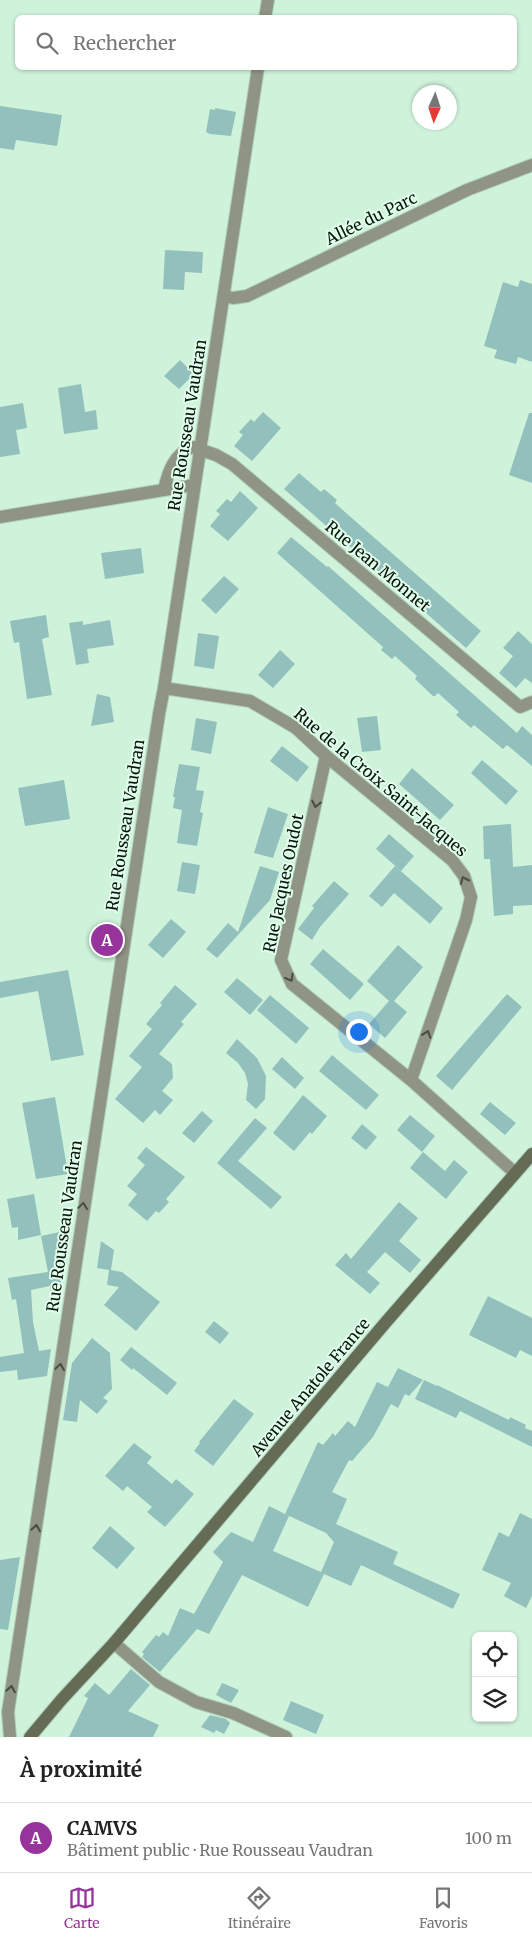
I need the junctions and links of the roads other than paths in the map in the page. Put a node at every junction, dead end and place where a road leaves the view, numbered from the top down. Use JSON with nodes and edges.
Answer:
{"nodes":[{"id":1,"x":268,"y":0,"type":"edge"},
{"id":2,"x":266,"y":15,"type":"edge"},
{"id":3,"x":258,"y":70,"type":"edge"},
{"id":4,"x":532,"y":165,"type":"edge"},
{"id":5,"x":224,"y":296,"type":"junction"},
{"id":6,"x":200,"y":449,"type":"junction"},
{"id":7,"x":194,"y":485,"type":"junction"},
{"id":8,"x":164,"y":490,"type":"junction"},
{"id":9,"x":0,"y":517,"type":"edge"},
{"id":10,"x":164,"y":688,"type":"junction"},
{"id":11,"x":532,"y":702,"type":"edge"},
{"id":12,"x":326,"y":756,"type":"junction"},
{"id":13,"x":410,"y":1080,"type":"junction"},
{"id":14,"x":532,"y":1154,"type":"edge"},
{"id":15,"x":515,"y":1173,"type":"junction"},
{"id":16,"x":114,"y":1643,"type":"junction"},
{"id":17,"x":10,"y":1737,"type":"edge"},
{"id":18,"x":30,"y":1737,"type":"edge"},
{"id":19,"x":286,"y":1737,"type":"edge"}],
"edges":[{"from":1,"to":2,"type":"street"},
{"from":3,"to":5,"type":"street","name":"Rue Rousseau Vaudran"},
{"from":4,"to":5,"type":"street","name":"Allée du Parc"},
{"from":5,"to":6,"type":"street","name":"Rue Rousseau Vaudran"},
{"from":6,"to":7,"type":"street","name":"Rue Rousseau Vaudran"},
{"from":6,"to":8,"type":"street"},
{"from":6,"to":11,"type":"street","name":"Rue Jean Monnet"},
{"from":7,"to":8,"type":"street"},
{"from":7,"to":10,"type":"street","name":"Rue Rousseau Vaudran"},
{"from":8,"to":9,"type":"street"},
{"from":10,"to":12,"type":"street","name":"Rue de la Croix Saint-Jacques"},
{"from":17,"to":10,"type":"street","name":"Rue Rousseau Vaudran","one_way":true},
{"from":12,"to":13,"type":"street","name":"Rue Jacques Oudot","one_way":true},
{"from":13,"to":12,"type":"street","name":"Rue de la Croix Saint-Jacques","one_way":true},
{"from":13,"to":15,"type":"street"},
{"from":14,"to":15,"type":"main road","name":"Avenue Anatole France"},
{"from":15,"to":16,"type":"main road","name":"Avenue Anatole France"},
{"from":16,"to":18,"type":"main road","name":"Avenue Anatole France"},
{"from":16,"to":19,"type":"street"}]}
